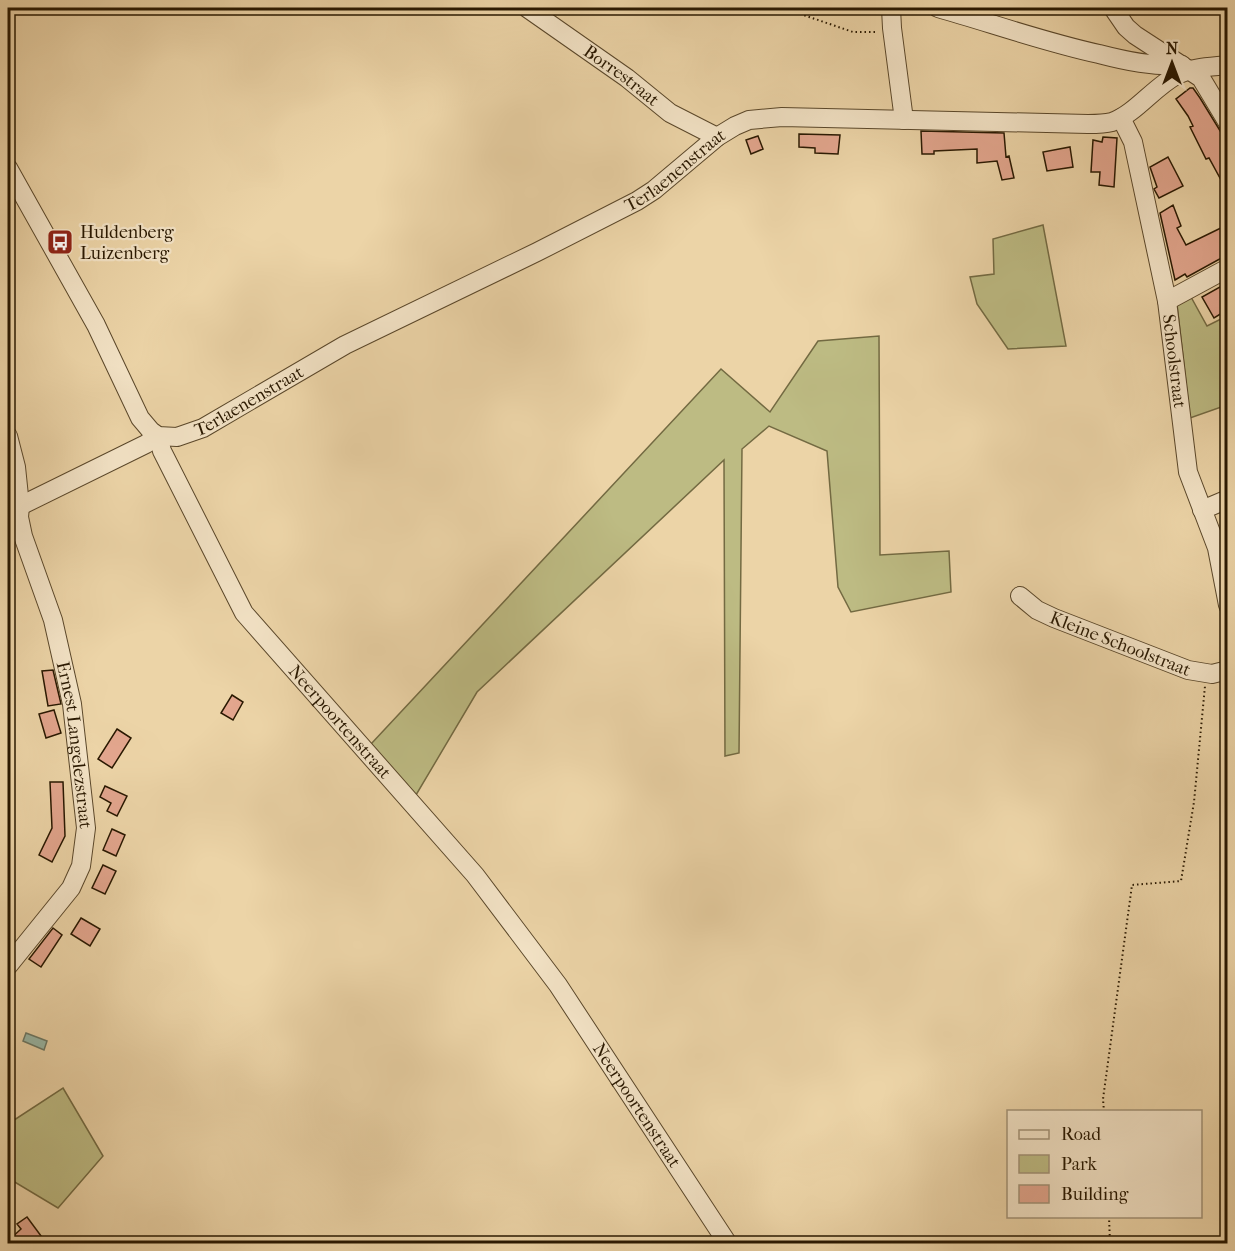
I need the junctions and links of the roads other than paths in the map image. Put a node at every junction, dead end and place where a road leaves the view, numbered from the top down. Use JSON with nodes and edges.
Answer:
{"nodes":[{"id":1,"x":527,"y":8,"type":"edge"},
{"id":2,"x":891,"y":8,"type":"edge"},
{"id":3,"x":938,"y":8,"type":"edge"},
{"id":4,"x":1113,"y":8,"type":"edge"},
{"id":5,"x":1227,"y":65,"type":"edge"},
{"id":6,"x":1186,"y":67,"type":"junction"},
{"id":7,"x":1121,"y":118,"type":"junction"},
{"id":8,"x":904,"y":120,"type":"junction"},
{"id":9,"x":1227,"y":123,"type":"edge"},
{"id":10,"x":717,"y":137,"type":"junction"},
{"id":11,"x":8,"y":168,"type":"edge"},
{"id":12,"x":1227,"y":268,"type":"edge"},
{"id":13,"x":1167,"y":301,"type":"junction"},
{"id":14,"x":8,"y":436,"type":"edge"},
{"id":15,"x":158,"y":436,"type":"junction"},
{"id":16,"x":1227,"y":499,"type":"edge"},
{"id":17,"x":20,"y":506,"type":"junction"},
{"id":18,"x":1202,"y":510,"type":"junction"},
{"id":19,"x":1020,"y":596,"type":"dead end"},
{"id":20,"x":1227,"y":605,"type":"edge"},
{"id":21,"x":1227,"y":670,"type":"edge"},
{"id":22,"x":11,"y":957,"type":"edge"},
{"id":23,"x":728,"y":1244,"type":"edge"}],
"edges":[{"from":1,"to":10,"type":"street","name":"Borrestraat"},
{"from":2,"to":8,"type":"street"},
{"from":3,"to":6,"type":"street"},
{"from":4,"to":6,"type":"street"},
{"from":5,"to":6,"type":"street","name":"Terlaenenstraat"},
{"from":6,"to":7,"type":"street","name":"Terlaenenstraat"},
{"from":6,"to":9,"type":"street"},
{"from":7,"to":8,"type":"street","name":"Terlaenenstraat"},
{"from":7,"to":13,"type":"street","name":"Schoolstraat"},
{"from":8,"to":10,"type":"street","name":"Terlaenenstraat"},
{"from":10,"to":15,"type":"street","name":"Terlaenenstraat"},
{"from":11,"to":15,"type":"street","name":"Neerpoortenstraat"},
{"from":12,"to":13,"type":"street"},
{"from":13,"to":18,"type":"street","name":"Schoolstraat"},
{"from":14,"to":17,"type":"street","name":"Ernest Langelezstraat"},
{"from":15,"to":17,"type":"street"},
{"from":15,"to":23,"type":"street","name":"Neerpoortenstraat"},
{"from":16,"to":18,"type":"street"},
{"from":17,"to":22,"type":"street","name":"Ernest Langelezstraat"},
{"from":18,"to":20,"type":"street","name":"Schoolstraat"},
{"from":19,"to":21,"type":"street","name":"Kleine Schoolstraat"}]}
